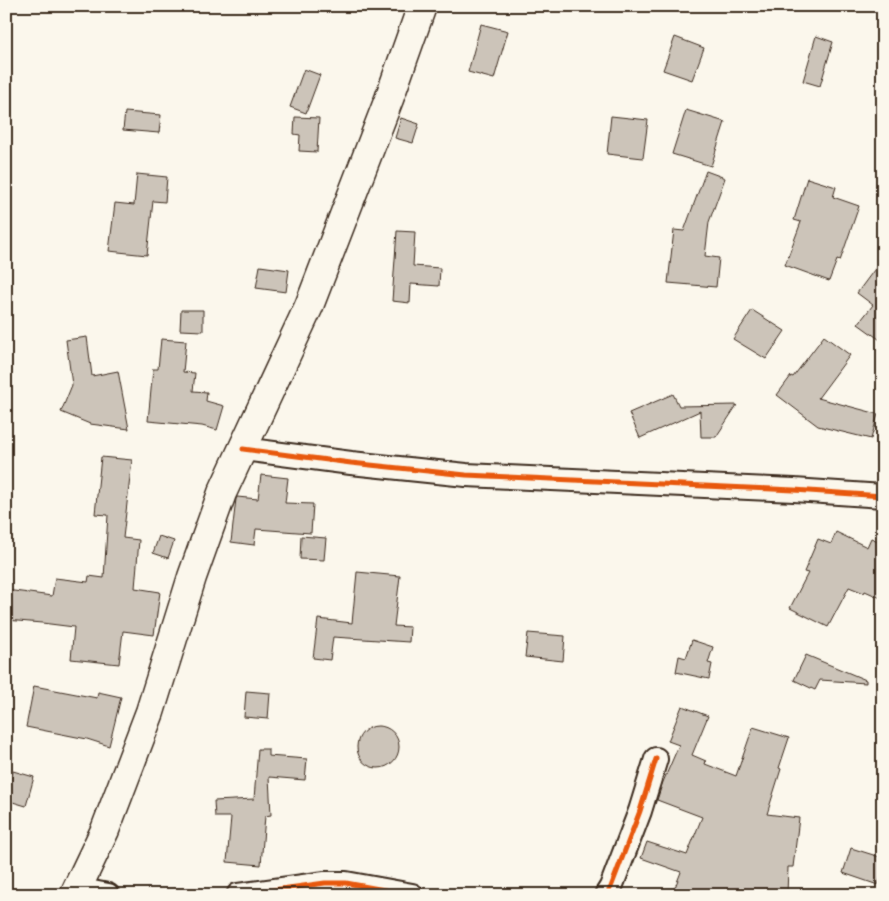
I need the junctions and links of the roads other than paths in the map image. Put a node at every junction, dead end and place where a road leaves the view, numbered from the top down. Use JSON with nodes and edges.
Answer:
{"nodes":[{"id":1,"x":422,"y":6,"type":"edge"},
{"id":2,"x":243,"y":449,"type":"junction"},
{"id":3,"x":883,"y":496,"type":"edge"},
{"id":4,"x":656,"y":759,"type":"dead end"},
{"id":5,"x":75,"y":892,"type":"edge"},
{"id":6,"x":108,"y":895,"type":"edge"},
{"id":7,"x":238,"y":895,"type":"edge"},
{"id":8,"x":412,"y":895,"type":"edge"},
{"id":9,"x":606,"y":895,"type":"edge"}],
"edges":[{"from":1,"to":2,"type":"main road"},
{"from":2,"to":3,"type":"street"},
{"from":2,"to":5,"type":"main road"},
{"from":4,"to":9,"type":"street"},
{"from":5,"to":6,"type":"street"},
{"from":7,"to":8,"type":"street"}]}
